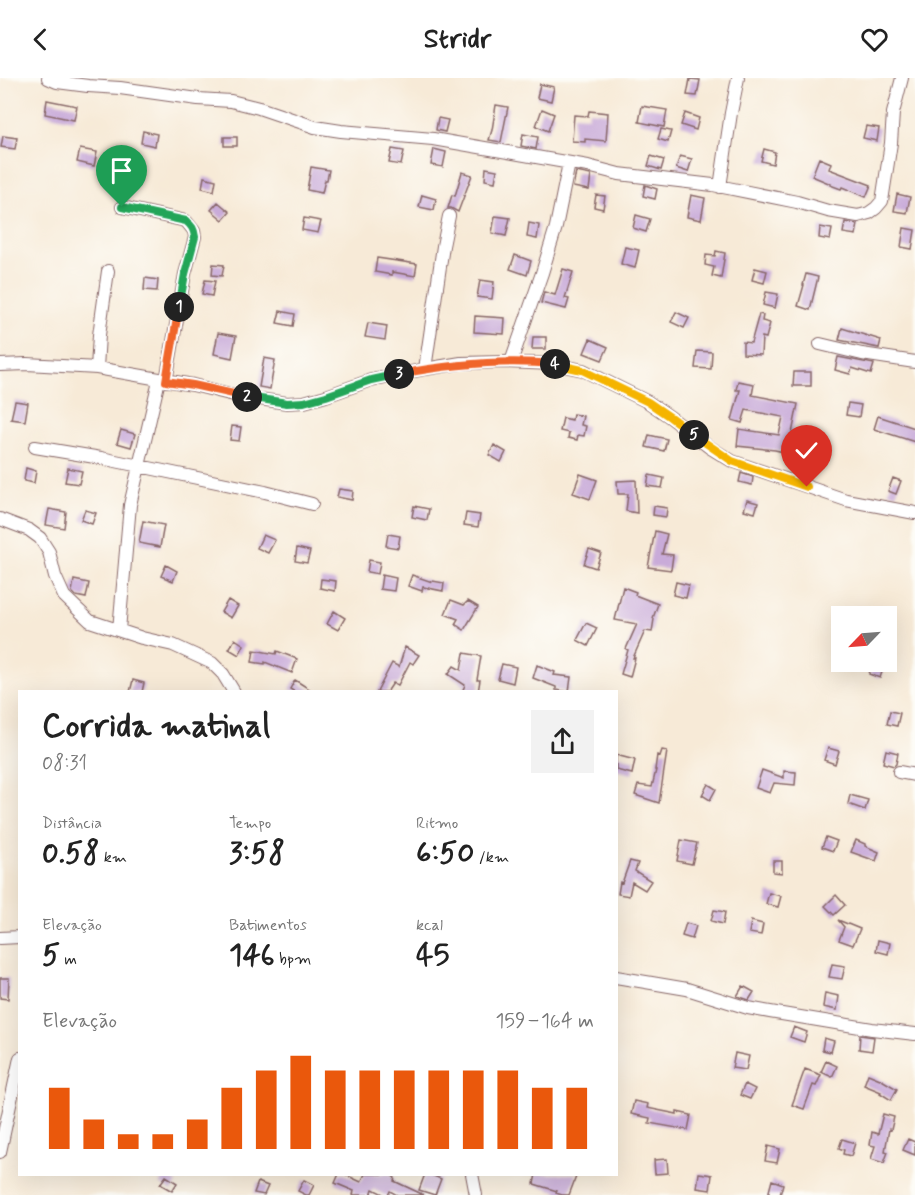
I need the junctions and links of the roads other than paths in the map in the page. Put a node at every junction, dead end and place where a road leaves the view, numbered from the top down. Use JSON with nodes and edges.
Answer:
{"nodes":[{"id":1,"x":48,"y":78,"type":"edge"},
{"id":2,"x":738,"y":78,"type":"edge"},
{"id":3,"x":902,"y":78,"type":"edge"},
{"id":4,"x":569,"y":163,"type":"junction"},
{"id":5,"x":720,"y":187,"type":"junction"},
{"id":6,"x":122,"y":207,"type":"dead end"},
{"id":7,"x":449,"y":216,"type":"dead end"},
{"id":8,"x":108,"y":271,"type":"dead end"},
{"id":9,"x":820,"y":344,"type":"dead end"},
{"id":10,"x":511,"y":362,"type":"junction"},
{"id":11,"x":915,"y":362,"type":"edge"},
{"id":12,"x":0,"y":365,"type":"edge"},
{"id":13,"x":97,"y":368,"type":"junction"},
{"id":14,"x":425,"y":369,"type":"junction"},
{"id":15,"x":162,"y":380,"type":"junction"},
{"id":16,"x":35,"y":447,"type":"dead end"},
{"id":17,"x":138,"y":466,"type":"junction"},
{"id":18,"x":312,"y":504,"type":"dead end"},
{"id":19,"x":915,"y":513,"type":"edge"},
{"id":20,"x":0,"y":519,"type":"edge"},
{"id":21,"x":119,"y":630,"type":"junction"},
{"id":22,"x":233,"y":690,"type":"edge"},
{"id":23,"x":899,"y":772,"type":"dead end"},
{"id":24,"x":915,"y":775,"type":"edge"},
{"id":25,"x":18,"y":937,"type":"edge"},
{"id":26,"x":0,"y":938,"type":"edge"},
{"id":27,"x":618,"y":977,"type":"edge"},
{"id":28,"x":915,"y":1034,"type":"edge"},
{"id":29,"x":18,"y":1067,"type":"edge"},
{"id":30,"x":0,"y":1152,"type":"edge"},
{"id":31,"x":472,"y":1176,"type":"edge"},
{"id":32,"x":476,"y":1195,"type":"edge"}],
"edges":[{"from":1,"to":4,"type":"street"},
{"from":2,"to":5,"type":"street"},
{"from":3,"to":5,"type":"street"},
{"from":4,"to":5,"type":"street"},
{"from":4,"to":10,"type":"street"},
{"from":6,"to":15,"type":"street"},
{"from":7,"to":14,"type":"street"},
{"from":8,"to":13,"type":"street"},
{"from":9,"to":11,"type":"street"},
{"from":10,"to":14,"type":"street"},
{"from":10,"to":19,"type":"street"},
{"from":12,"to":13,"type":"street"},
{"from":13,"to":15,"type":"street"},
{"from":14,"to":15,"type":"street"},
{"from":15,"to":17,"type":"street"},
{"from":16,"to":17,"type":"street"},
{"from":17,"to":18,"type":"street"},
{"from":17,"to":21,"type":"street"},
{"from":20,"to":21,"type":"street"},
{"from":21,"to":22,"type":"street"},
{"from":23,"to":24,"type":"street"},
{"from":25,"to":26,"type":"street"},
{"from":27,"to":28,"type":"street"},
{"from":29,"to":30,"type":"street"},
{"from":31,"to":32,"type":"street"}]}
